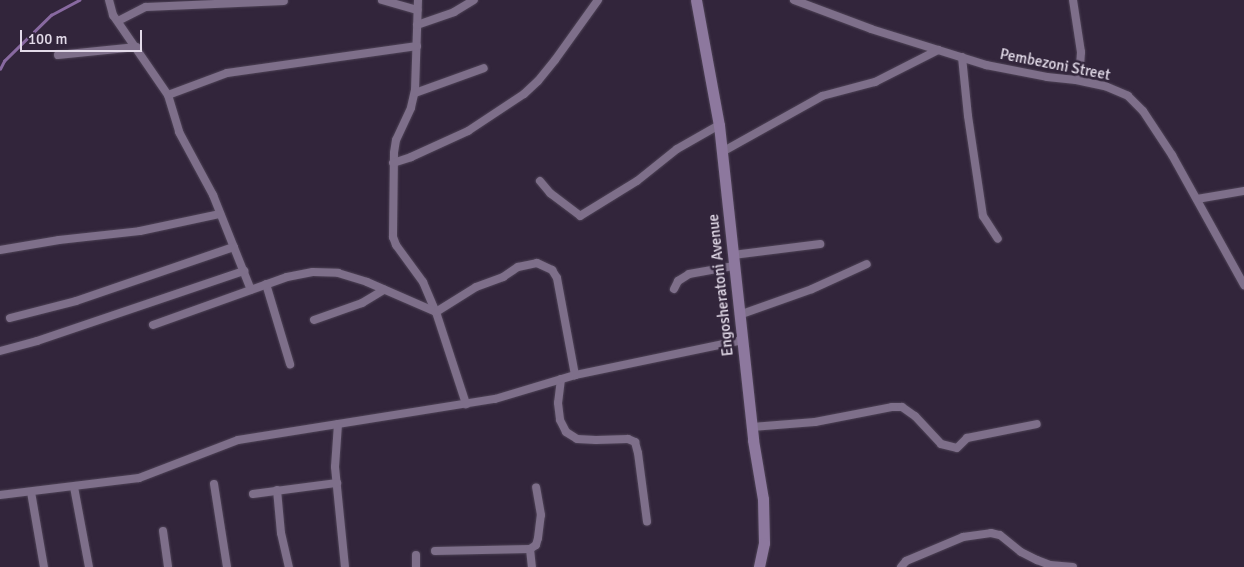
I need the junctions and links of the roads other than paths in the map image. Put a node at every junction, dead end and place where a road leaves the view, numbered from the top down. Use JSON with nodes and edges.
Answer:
{"nodes":[{"id":1,"x":109,"y":0,"type":"edge"},
{"id":2,"x":382,"y":0,"type":"edge"},
{"id":3,"x":418,"y":0,"type":"edge"},
{"id":4,"x":474,"y":0,"type":"edge"},
{"id":5,"x":598,"y":0,"type":"edge"},
{"id":6,"x":696,"y":0,"type":"edge"},
{"id":7,"x":794,"y":0,"type":"edge"},
{"id":8,"x":1073,"y":0,"type":"edge"},
{"id":9,"x":284,"y":1,"type":"edge"},
{"id":10,"x":418,"y":10,"type":"junction"},
{"id":11,"x":118,"y":21,"type":"junction"},
{"id":12,"x":416,"y":26,"type":"junction"},
{"id":13,"x":137,"y":46,"type":"junction"},
{"id":14,"x":417,"y":46,"type":"junction"},
{"id":15,"x":938,"y":50,"type":"junction"},
{"id":16,"x":58,"y":55,"type":"dead end"},
{"id":17,"x":962,"y":56,"type":"junction"},
{"id":18,"x":484,"y":68,"type":"dead end"},
{"id":19,"x":1079,"y":80,"type":"junction"},
{"id":20,"x":414,"y":93,"type":"junction"},
{"id":21,"x":168,"y":95,"type":"junction"},
{"id":22,"x":719,"y":125,"type":"junction"},
{"id":23,"x":722,"y":152,"type":"junction"},
{"id":24,"x":393,"y":163,"type":"junction"},
{"id":25,"x":540,"y":181,"type":"dead end"},
{"id":26,"x":1244,"y":191,"type":"edge"},
{"id":27,"x":1197,"y":199,"type":"junction"},
{"id":28,"x":220,"y":214,"type":"junction"},
{"id":29,"x":998,"y":239,"type":"dead end"},
{"id":30,"x":820,"y":244,"type":"dead end"},
{"id":31,"x":234,"y":247,"type":"junction"},
{"id":32,"x":0,"y":250,"type":"edge"},
{"id":33,"x":734,"y":260,"type":"junction"},
{"id":34,"x":867,"y":264,"type":"dead end"},
{"id":35,"x":244,"y":271,"type":"junction"},
{"id":36,"x":266,"y":284,"type":"junction"},
{"id":37,"x":1244,"y":285,"type":"edge"},
{"id":38,"x":674,"y":289,"type":"dead end"},
{"id":39,"x":251,"y":290,"type":"junction"},
{"id":40,"x":384,"y":290,"type":"junction"},
{"id":41,"x":436,"y":312,"type":"junction"},
{"id":42,"x":739,"y":315,"type":"junction"},
{"id":43,"x":10,"y":318,"type":"dead end"},
{"id":44,"x":314,"y":320,"type":"dead end"},
{"id":45,"x":153,"y":325,"type":"dead end"},
{"id":46,"x":742,"y":340,"type":"junction"},
{"id":47,"x":0,"y":351,"type":"edge"},
{"id":48,"x":290,"y":364,"type":"dead end"},
{"id":49,"x":575,"y":375,"type":"junction"},
{"id":50,"x":561,"y":379,"type":"junction"},
{"id":51,"x":466,"y":404,"type":"junction"},
{"id":52,"x":338,"y":424,"type":"junction"},
{"id":53,"x":1037,"y":424,"type":"dead end"},
{"id":54,"x":752,"y":427,"type":"junction"},
{"id":55,"x":338,"y":483,"type":"junction"},
{"id":56,"x":214,"y":484,"type":"dead end"},
{"id":57,"x":74,"y":487,"type":"junction"},
{"id":58,"x":536,"y":487,"type":"dead end"},
{"id":59,"x":277,"y":490,"type":"junction"},
{"id":60,"x":31,"y":492,"type":"junction"},
{"id":61,"x":253,"y":494,"type":"dead end"},
{"id":62,"x":0,"y":496,"type":"edge"},
{"id":63,"x":647,"y":521,"type":"dead end"},
{"id":64,"x":163,"y":531,"type":"dead end"},
{"id":65,"x":530,"y":550,"type":"junction"},
{"id":66,"x":435,"y":551,"type":"dead end"},
{"id":67,"x":416,"y":555,"type":"dead end"},
{"id":68,"x":44,"y":567,"type":"edge"},
{"id":69,"x":89,"y":567,"type":"edge"},
{"id":70,"x":168,"y":567,"type":"edge"},
{"id":71,"x":228,"y":567,"type":"edge"},
{"id":72,"x":289,"y":567,"type":"edge"},
{"id":73,"x":345,"y":567,"type":"edge"},
{"id":74,"x":416,"y":567,"type":"edge"},
{"id":75,"x":532,"y":567,"type":"edge"},
{"id":76,"x":758,"y":567,"type":"edge"},
{"id":77,"x":900,"y":567,"type":"edge"},
{"id":78,"x":1074,"y":567,"type":"edge"}],
"edges":[{"from":1,"to":11,"type":"street"},
{"from":2,"to":10,"type":"street"},
{"from":3,"to":10,"type":"street"},
{"from":4,"to":12,"type":"street"},
{"from":5,"to":24,"type":"street"},
{"from":6,"to":22,"type":"street","name":"Engosheratoni Avenue"},
{"from":7,"to":15,"type":"street","name":"Pembezoni Street"},
{"from":8,"to":19,"type":"street"},
{"from":9,"to":11,"type":"street"},
{"from":10,"to":12,"type":"street"},
{"from":11,"to":13,"type":"street"},
{"from":12,"to":14,"type":"street"},
{"from":13,"to":16,"type":"street"},
{"from":13,"to":21,"type":"street"},
{"from":14,"to":20,"type":"street"},
{"from":14,"to":21,"type":"street"},
{"from":15,"to":17,"type":"street","name":"Pembezoni Street"},
{"from":15,"to":23,"type":"street"},
{"from":17,"to":19,"type":"street","name":"Pembezoni Street"},
{"from":17,"to":29,"type":"street"},
{"from":18,"to":20,"type":"street"},
{"from":19,"to":27,"type":"street","name":"Pembezoni Street"},
{"from":20,"to":24,"type":"street"},
{"from":21,"to":28,"type":"street"},
{"from":22,"to":23,"type":"street","name":"Engosheratoni Avenue"},
{"from":22,"to":25,"type":"street"},
{"from":23,"to":33,"type":"street","name":"Engosheratoni Avenue"},
{"from":24,"to":41,"type":"street"},
{"from":26,"to":27,"type":"street"},
{"from":27,"to":37,"type":"street","name":"Pembezoni Street"},
{"from":28,"to":31,"type":"street"},
{"from":28,"to":32,"type":"street"},
{"from":30,"to":33,"type":"street"},
{"from":31,"to":35,"type":"street"},
{"from":31,"to":43,"type":"street"},
{"from":33,"to":38,"type":"street"},
{"from":33,"to":42,"type":"street","name":"Engosheratoni Avenue"},
{"from":34,"to":42,"type":"street"},
{"from":35,"to":39,"type":"street"},
{"from":35,"to":47,"type":"street"},
{"from":36,"to":39,"type":"street"},
{"from":36,"to":40,"type":"street"},
{"from":36,"to":48,"type":"street"},
{"from":39,"to":45,"type":"street"},
{"from":40,"to":41,"type":"street"},
{"from":40,"to":44,"type":"street"},
{"from":41,"to":49,"type":"street"},
{"from":41,"to":51,"type":"street"},
{"from":42,"to":46,"type":"street","name":"Engosheratoni Avenue"},
{"from":46,"to":49,"type":"street"},
{"from":46,"to":54,"type":"street","name":"Engosheratoni Avenue"},
{"from":49,"to":50,"type":"street"},
{"from":50,"to":51,"type":"street"},
{"from":50,"to":63,"type":"street"},
{"from":51,"to":52,"type":"street"},
{"from":52,"to":55,"type":"street"},
{"from":52,"to":57,"type":"street"},
{"from":53,"to":54,"type":"street"},
{"from":54,"to":76,"type":"street","name":"Engosheratoni Avenue"},
{"from":55,"to":59,"type":"street"},
{"from":55,"to":73,"type":"street"},
{"from":56,"to":71,"type":"street"},
{"from":57,"to":60,"type":"street"},
{"from":57,"to":69,"type":"street"},
{"from":58,"to":65,"type":"street"},
{"from":59,"to":61,"type":"street"},
{"from":59,"to":72,"type":"street"},
{"from":60,"to":62,"type":"street"},
{"from":60,"to":68,"type":"street"},
{"from":64,"to":70,"type":"street"},
{"from":65,"to":66,"type":"street"},
{"from":65,"to":75,"type":"street"},
{"from":67,"to":74,"type":"street"},
{"from":77,"to":78,"type":"street"}]}
